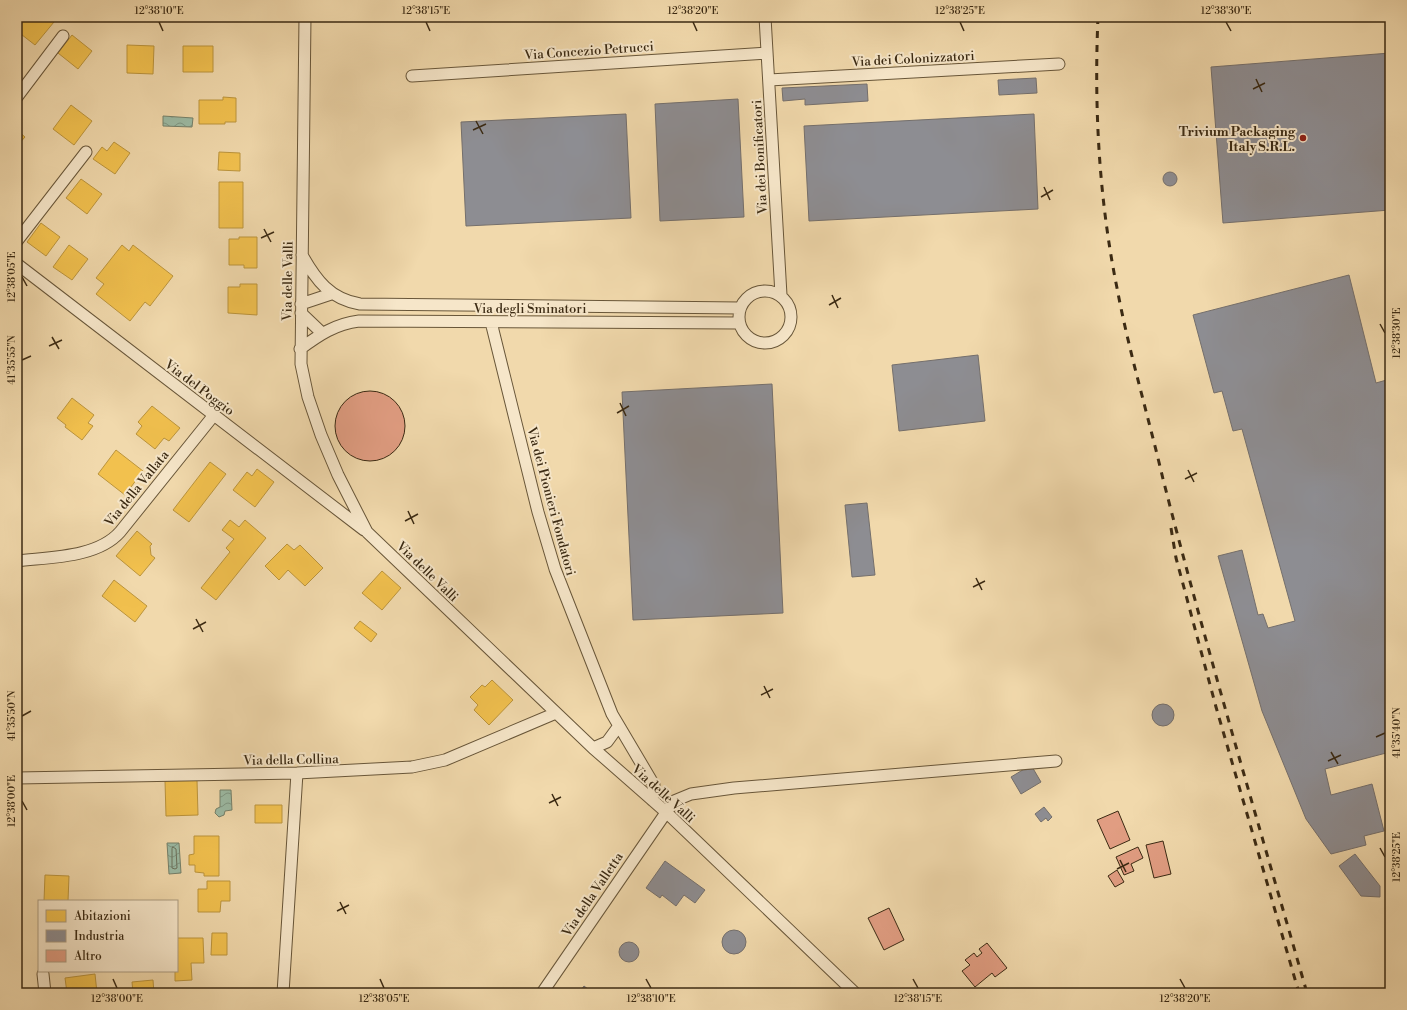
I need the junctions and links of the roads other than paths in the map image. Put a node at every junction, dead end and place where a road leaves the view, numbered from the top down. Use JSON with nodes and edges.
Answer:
{"nodes":[{"id":1,"x":305,"y":17,"type":"edge"},
{"id":2,"x":765,"y":17,"type":"edge"},
{"id":3,"x":64,"y":36,"type":"dead end"},
{"id":4,"x":767,"y":53,"type":"junction"},
{"id":5,"x":1059,"y":64,"type":"dead end"},
{"id":6,"x":412,"y":76,"type":"dead end"},
{"id":7,"x":769,"y":80,"type":"junction"},
{"id":8,"x":17,"y":97,"type":"edge"},
{"id":9,"x":86,"y":152,"type":"dead end"},
{"id":10,"x":17,"y":241,"type":"edge"},
{"id":11,"x":301,"y":255,"type":"junction"},
{"id":12,"x":17,"y":264,"type":"edge"},
{"id":13,"x":331,"y":294,"type":"junction"},
{"id":14,"x":781,"y":295,"type":"junction"},
{"id":15,"x":740,"y":308,"type":"junction"},
{"id":16,"x":301,"y":309,"type":"junction"},
{"id":17,"x":491,"y":322,"type":"junction"},
{"id":18,"x":739,"y":323,"type":"junction"},
{"id":19,"x":322,"y":333,"type":"junction"},
{"id":20,"x":300,"y":349,"type":"junction"},
{"id":21,"x":214,"y":415,"type":"junction"},
{"id":22,"x":367,"y":532,"type":"junction"},
{"id":23,"x":17,"y":561,"type":"edge"},
{"id":24,"x":556,"y":713,"type":"junction"},
{"id":25,"x":618,"y":727,"type":"junction"},
{"id":26,"x":593,"y":748,"type":"junction"},
{"id":27,"x":1056,"y":761,"type":"dead end"},
{"id":28,"x":297,"y":773,"type":"junction"},
{"id":29,"x":17,"y":778,"type":"edge"},
{"id":30,"x":652,"y":800,"type":"junction"},
{"id":31,"x":666,"y":812,"type":"junction"},
{"id":32,"x":43,"y":974,"type":"dead end"},
{"id":33,"x":45,"y":993,"type":"edge"},
{"id":34,"x":283,"y":993,"type":"edge"},
{"id":35,"x":542,"y":993,"type":"edge"},
{"id":36,"x":855,"y":993,"type":"edge"}],
"edges":[{"from":1,"to":11,"type":"street","name":"Via delle Valli"},
{"from":2,"to":4,"type":"street","name":"Via dei Bonificatori"},
{"from":3,"to":8,"type":"street"},
{"from":4,"to":6,"type":"street","name":"Via Concezio Petrucci"},
{"from":4,"to":7,"type":"street","name":"Via dei Bonificatori"},
{"from":5,"to":7,"type":"street","name":"Via dei Colonizzatori"},
{"from":7,"to":14,"type":"street","name":"Via dei Bonificatori"},
{"from":9,"to":10,"type":"street"},
{"from":11,"to":13,"type":"street","name":"Via degli Sminatori"},
{"from":11,"to":16,"type":"street","name":"Via delle Valli"},
{"from":12,"to":21,"type":"street","name":"Via del Poggio"},
{"from":13,"to":15,"type":"street","name":"Via degli Sminatori"},
{"from":13,"to":16,"type":"street"},
{"from":14,"to":15,"type":"street"},
{"from":14,"to":18,"type":"street"},
{"from":15,"to":18,"type":"street"},
{"from":16,"to":19,"type":"street"},
{"from":16,"to":20,"type":"street","name":"Via delle Valli"},
{"from":17,"to":18,"type":"street","name":"Via degli Sminatori"},
{"from":17,"to":19,"type":"street","name":"Via degli Sminatori"},
{"from":17,"to":25,"type":"street","name":"Via dei Pionieri Fondatori"},
{"from":19,"to":20,"type":"street","name":"Via degli Sminatori"},
{"from":20,"to":22,"type":"street","name":"Via delle Valli"},
{"from":21,"to":22,"type":"street","name":"Via del Poggio"},
{"from":21,"to":23,"type":"street","name":"Via della Vallata"},
{"from":22,"to":24,"type":"street","name":"Via delle Valli"},
{"from":24,"to":26,"type":"street","name":"Via delle Valli"},
{"from":24,"to":28,"type":"street","name":"Via della Collina"},
{"from":25,"to":26,"type":"street"},
{"from":25,"to":30,"type":"street","name":"Via dei Pionieri Fondatori"},
{"from":26,"to":30,"type":"street","name":"Via delle Valli"},
{"from":27,"to":31,"type":"street","name":"Via della Valletta"},
{"from":28,"to":29,"type":"street","name":"Via della Collina"},
{"from":28,"to":34,"type":"street"},
{"from":30,"to":31,"type":"street","name":"Via delle Valli"},
{"from":31,"to":35,"type":"street","name":"Via della Valletta"},
{"from":31,"to":36,"type":"street","name":"Via delle Valli"},
{"from":32,"to":33,"type":"street"}]}
